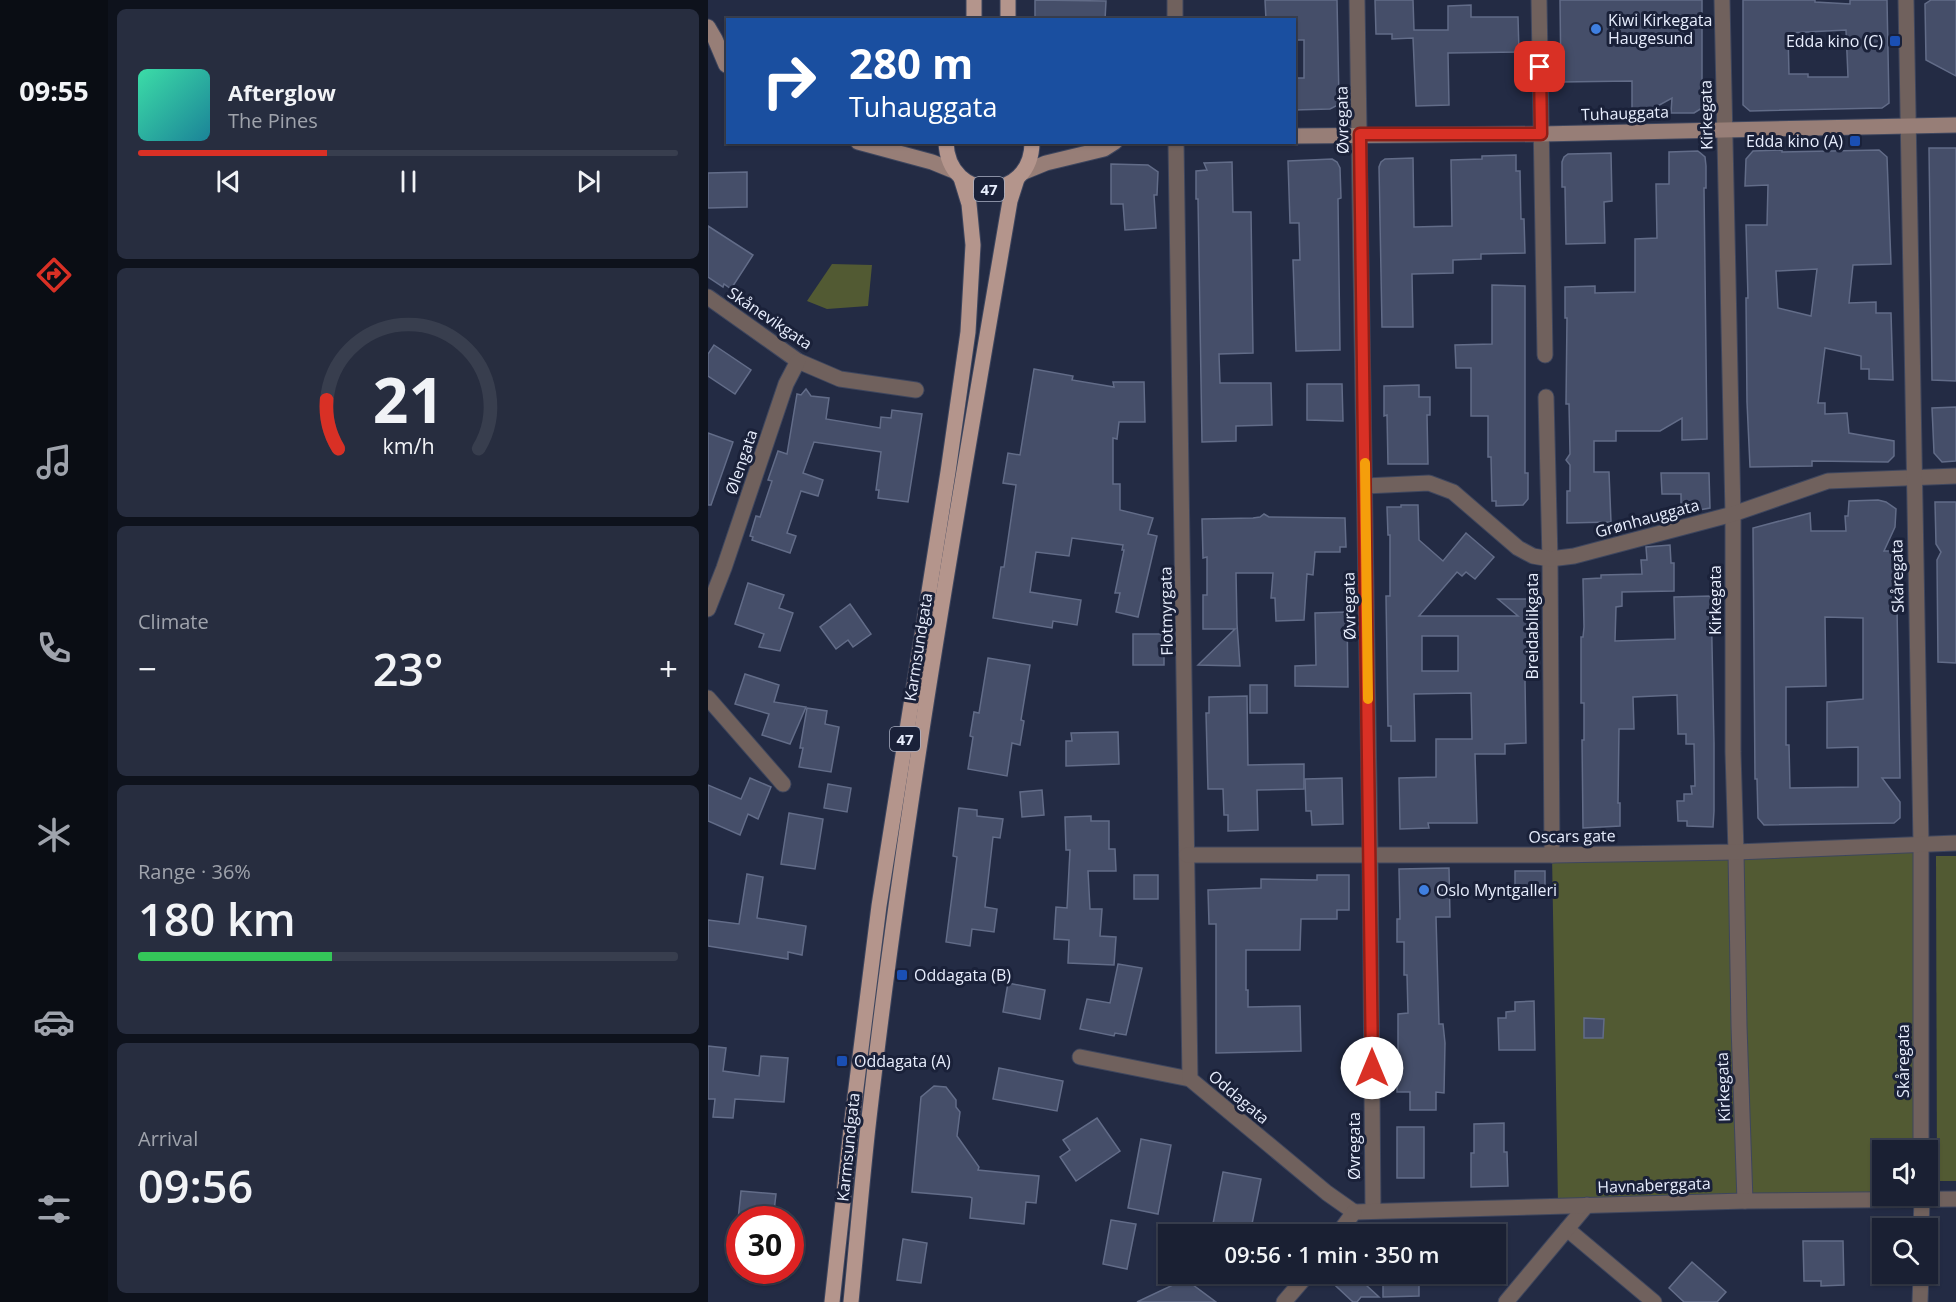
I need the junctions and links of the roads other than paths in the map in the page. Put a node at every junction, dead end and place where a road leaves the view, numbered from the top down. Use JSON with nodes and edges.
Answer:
{"nodes":[{"id":1,"x":974,"y":0,"type":"edge"},
{"id":2,"x":1008,"y":0,"type":"edge"},
{"id":3,"x":1175,"y":0,"type":"edge"},
{"id":4,"x":1357,"y":0,"type":"edge"},
{"id":5,"x":1539,"y":0,"type":"edge"},
{"id":6,"x":1722,"y":0,"type":"edge"},
{"id":7,"x":1906,"y":0,"type":"edge"},
{"id":8,"x":974,"y":18,"type":"edge"},
{"id":9,"x":1008,"y":18,"type":"edge"},
{"id":10,"x":1175,"y":18,"type":"edge"},
{"id":11,"x":708,"y":27,"type":"edge"},
{"id":12,"x":708,"y":52,"type":"edge"},
{"id":13,"x":726,"y":63,"type":"edge"},
{"id":14,"x":726,"y":64,"type":"edge"},
{"id":15,"x":1956,"y":125,"type":"edge"},
{"id":16,"x":1909,"y":126,"type":"junction"},
{"id":17,"x":1724,"y":128,"type":"junction"},
{"id":18,"x":1360,"y":134,"type":"junction"},
{"id":19,"x":1541,"y":134,"type":"junction"},
{"id":20,"x":1296,"y":136,"type":"edge"},
{"id":21,"x":865,"y":144,"type":"edge"},
{"id":22,"x":946,"y":144,"type":"edge"},
{"id":23,"x":1032,"y":144,"type":"edge"},
{"id":24,"x":1111,"y":144,"type":"edge"},
{"id":25,"x":1176,"y":144,"type":"edge"},
{"id":26,"x":957,"y":175,"type":"junction"},
{"id":27,"x":1021,"y":175,"type":"junction"},
{"id":28,"x":708,"y":297,"type":"edge"},
{"id":29,"x":1545,"y":355,"type":"dead end"},
{"id":30,"x":798,"y":361,"type":"junction"},
{"id":31,"x":916,"y":390,"type":"dead end"},
{"id":32,"x":1546,"y":397,"type":"dead end"},
{"id":33,"x":1956,"y":476,"type":"edge"},
{"id":34,"x":1913,"y":477,"type":"junction"},
{"id":35,"x":1365,"y":486,"type":"junction"},
{"id":36,"x":1733,"y":514,"type":"junction"},
{"id":37,"x":1550,"y":559,"type":"junction"},
{"id":38,"x":708,"y":609,"type":"edge"},
{"id":39,"x":708,"y":698,"type":"edge"},
{"id":40,"x":783,"y":784,"type":"dead end"},
{"id":41,"x":1956,"y":843,"type":"edge"},
{"id":42,"x":1921,"y":844,"type":"junction"},
{"id":43,"x":1736,"y":852,"type":"junction"},
{"id":44,"x":1370,"y":854,"type":"junction"},
{"id":45,"x":1187,"y":855,"type":"junction"},
{"id":46,"x":1552,"y":855,"type":"junction"},
{"id":47,"x":1080,"y":1057,"type":"dead end"},
{"id":48,"x":1190,"y":1079,"type":"junction"},
{"id":49,"x":1922,"y":1140,"type":"edge"},
{"id":50,"x":1872,"y":1198,"type":"edge"},
{"id":51,"x":1938,"y":1198,"type":"edge"},
{"id":52,"x":1956,"y":1199,"type":"edge"},
{"id":53,"x":1745,"y":1200,"type":"junction"},
{"id":54,"x":1587,"y":1205,"type":"junction"},
{"id":55,"x":1373,"y":1211,"type":"junction"},
{"id":56,"x":1354,"y":1212,"type":"junction"},
{"id":57,"x":1345,"y":1224,"type":"edge"},
{"id":58,"x":1567,"y":1229,"type":"junction"},
{"id":59,"x":1299,"y":1284,"type":"edge"},
{"id":60,"x":1921,"y":1284,"type":"edge"},
{"id":61,"x":832,"y":1302,"type":"edge"},
{"id":62,"x":851,"y":1302,"type":"edge"},
{"id":63,"x":1284,"y":1302,"type":"edge"},
{"id":64,"x":1506,"y":1302,"type":"edge"},
{"id":65,"x":1654,"y":1302,"type":"edge"},
{"id":66,"x":1920,"y":1302,"type":"edge"}],
"edges":[{"from":1,"to":8,"type":"main road"},
{"from":2,"to":9,"type":"main road"},
{"from":3,"to":10,"type":"street"},
{"from":4,"to":18,"type":"street","name":"Øvregata"},
{"from":5,"to":19,"type":"street"},
{"from":6,"to":17,"type":"street","name":"Kirkegata"},
{"from":7,"to":16,"type":"street","name":"Skåregata"},
{"from":11,"to":13,"type":"main road"},
{"from":12,"to":14,"type":"main road"},
{"from":15,"to":16,"type":"main road","name":"Tuhauggata"},
{"from":16,"to":17,"type":"main road","name":"Tuhauggata"},
{"from":16,"to":34,"type":"street","name":"Skåregata"},
{"from":17,"to":19,"type":"main road","name":"Tuhauggata"},
{"from":17,"to":36,"type":"street","name":"Kirkegata"},
{"from":18,"to":19,"type":"main road","name":"Tuhauggata"},
{"from":18,"to":20,"type":"main road","name":"Tuhauggata"},
{"from":18,"to":35,"type":"street","name":"Øvregata"},
{"from":19,"to":29,"type":"street"},
{"from":21,"to":26,"type":"main road"},
{"from":22,"to":26,"type":"main road","number":"47"},
{"from":23,"to":27,"type":"main road","number":"47"},
{"from":24,"to":27,"type":"main road"},
{"from":25,"to":45,"type":"street","name":"Flotmyrgata"},
{"from":26,"to":27,"type":"main road","number":"47"},
{"from":26,"to":61,"type":"main road","name":"Karmsundgata","number":"47"},
{"from":27,"to":62,"type":"main road","name":"Karmsundgata","number":"47"},
{"from":28,"to":30,"type":"street","name":"Skånevikgata"},
{"from":30,"to":31,"type":"street","name":"Skånevikgata"},
{"from":30,"to":38,"type":"street","name":"Ølengata"},
{"from":32,"to":37,"type":"street","name":"Breidablikgata"},
{"from":33,"to":34,"type":"street","name":"Grønhauggata"},
{"from":34,"to":36,"type":"street","name":"Grønhauggata"},
{"from":34,"to":42,"type":"street","name":"Skåregata"},
{"from":35,"to":37,"type":"street","name":"Grønhauggata"},
{"from":35,"to":44,"type":"street","name":"Øvregata"},
{"from":36,"to":37,"type":"street","name":"Grønhauggata"},
{"from":36,"to":43,"type":"street","name":"Kirkegata"},
{"from":37,"to":46,"type":"street","name":"Breidablikgata"},
{"from":39,"to":40,"type":"street"},
{"from":41,"to":42,"type":"street","name":"Oscars gate"},
{"from":42,"to":43,"type":"street","name":"Oscars gate"},
{"from":42,"to":49,"type":"street","name":"Skåregata"},
{"from":43,"to":46,"type":"street","name":"Oscars gate"},
{"from":43,"to":53,"type":"street","name":"Kirkegata"},
{"from":44,"to":45,"type":"street","name":"Oscars gate"},
{"from":44,"to":46,"type":"street","name":"Oscars gate"},
{"from":44,"to":55,"type":"street","name":"Øvregata"},
{"from":45,"to":48,"type":"street","name":"Flotmyrgata"},
{"from":47,"to":48,"type":"street","name":"Oddagata"},
{"from":48,"to":56,"type":"street","name":"Oddagata"},
{"from":50,"to":53,"type":"street","name":"Havnaberggata"},
{"from":51,"to":52,"type":"street","name":"Havnaberggata"},
{"from":53,"to":54,"type":"street","name":"Havnaberggata"},
{"from":54,"to":55,"type":"street","name":"Havnaberggata"},
{"from":54,"to":58,"type":"street"},
{"from":55,"to":56,"type":"street","name":"Havnaberggata"},
{"from":56,"to":57,"type":"street"},
{"from":58,"to":64,"type":"street"},
{"from":58,"to":65,"type":"street"},
{"from":59,"to":63,"type":"street"},
{"from":60,"to":66,"type":"street"}]}
